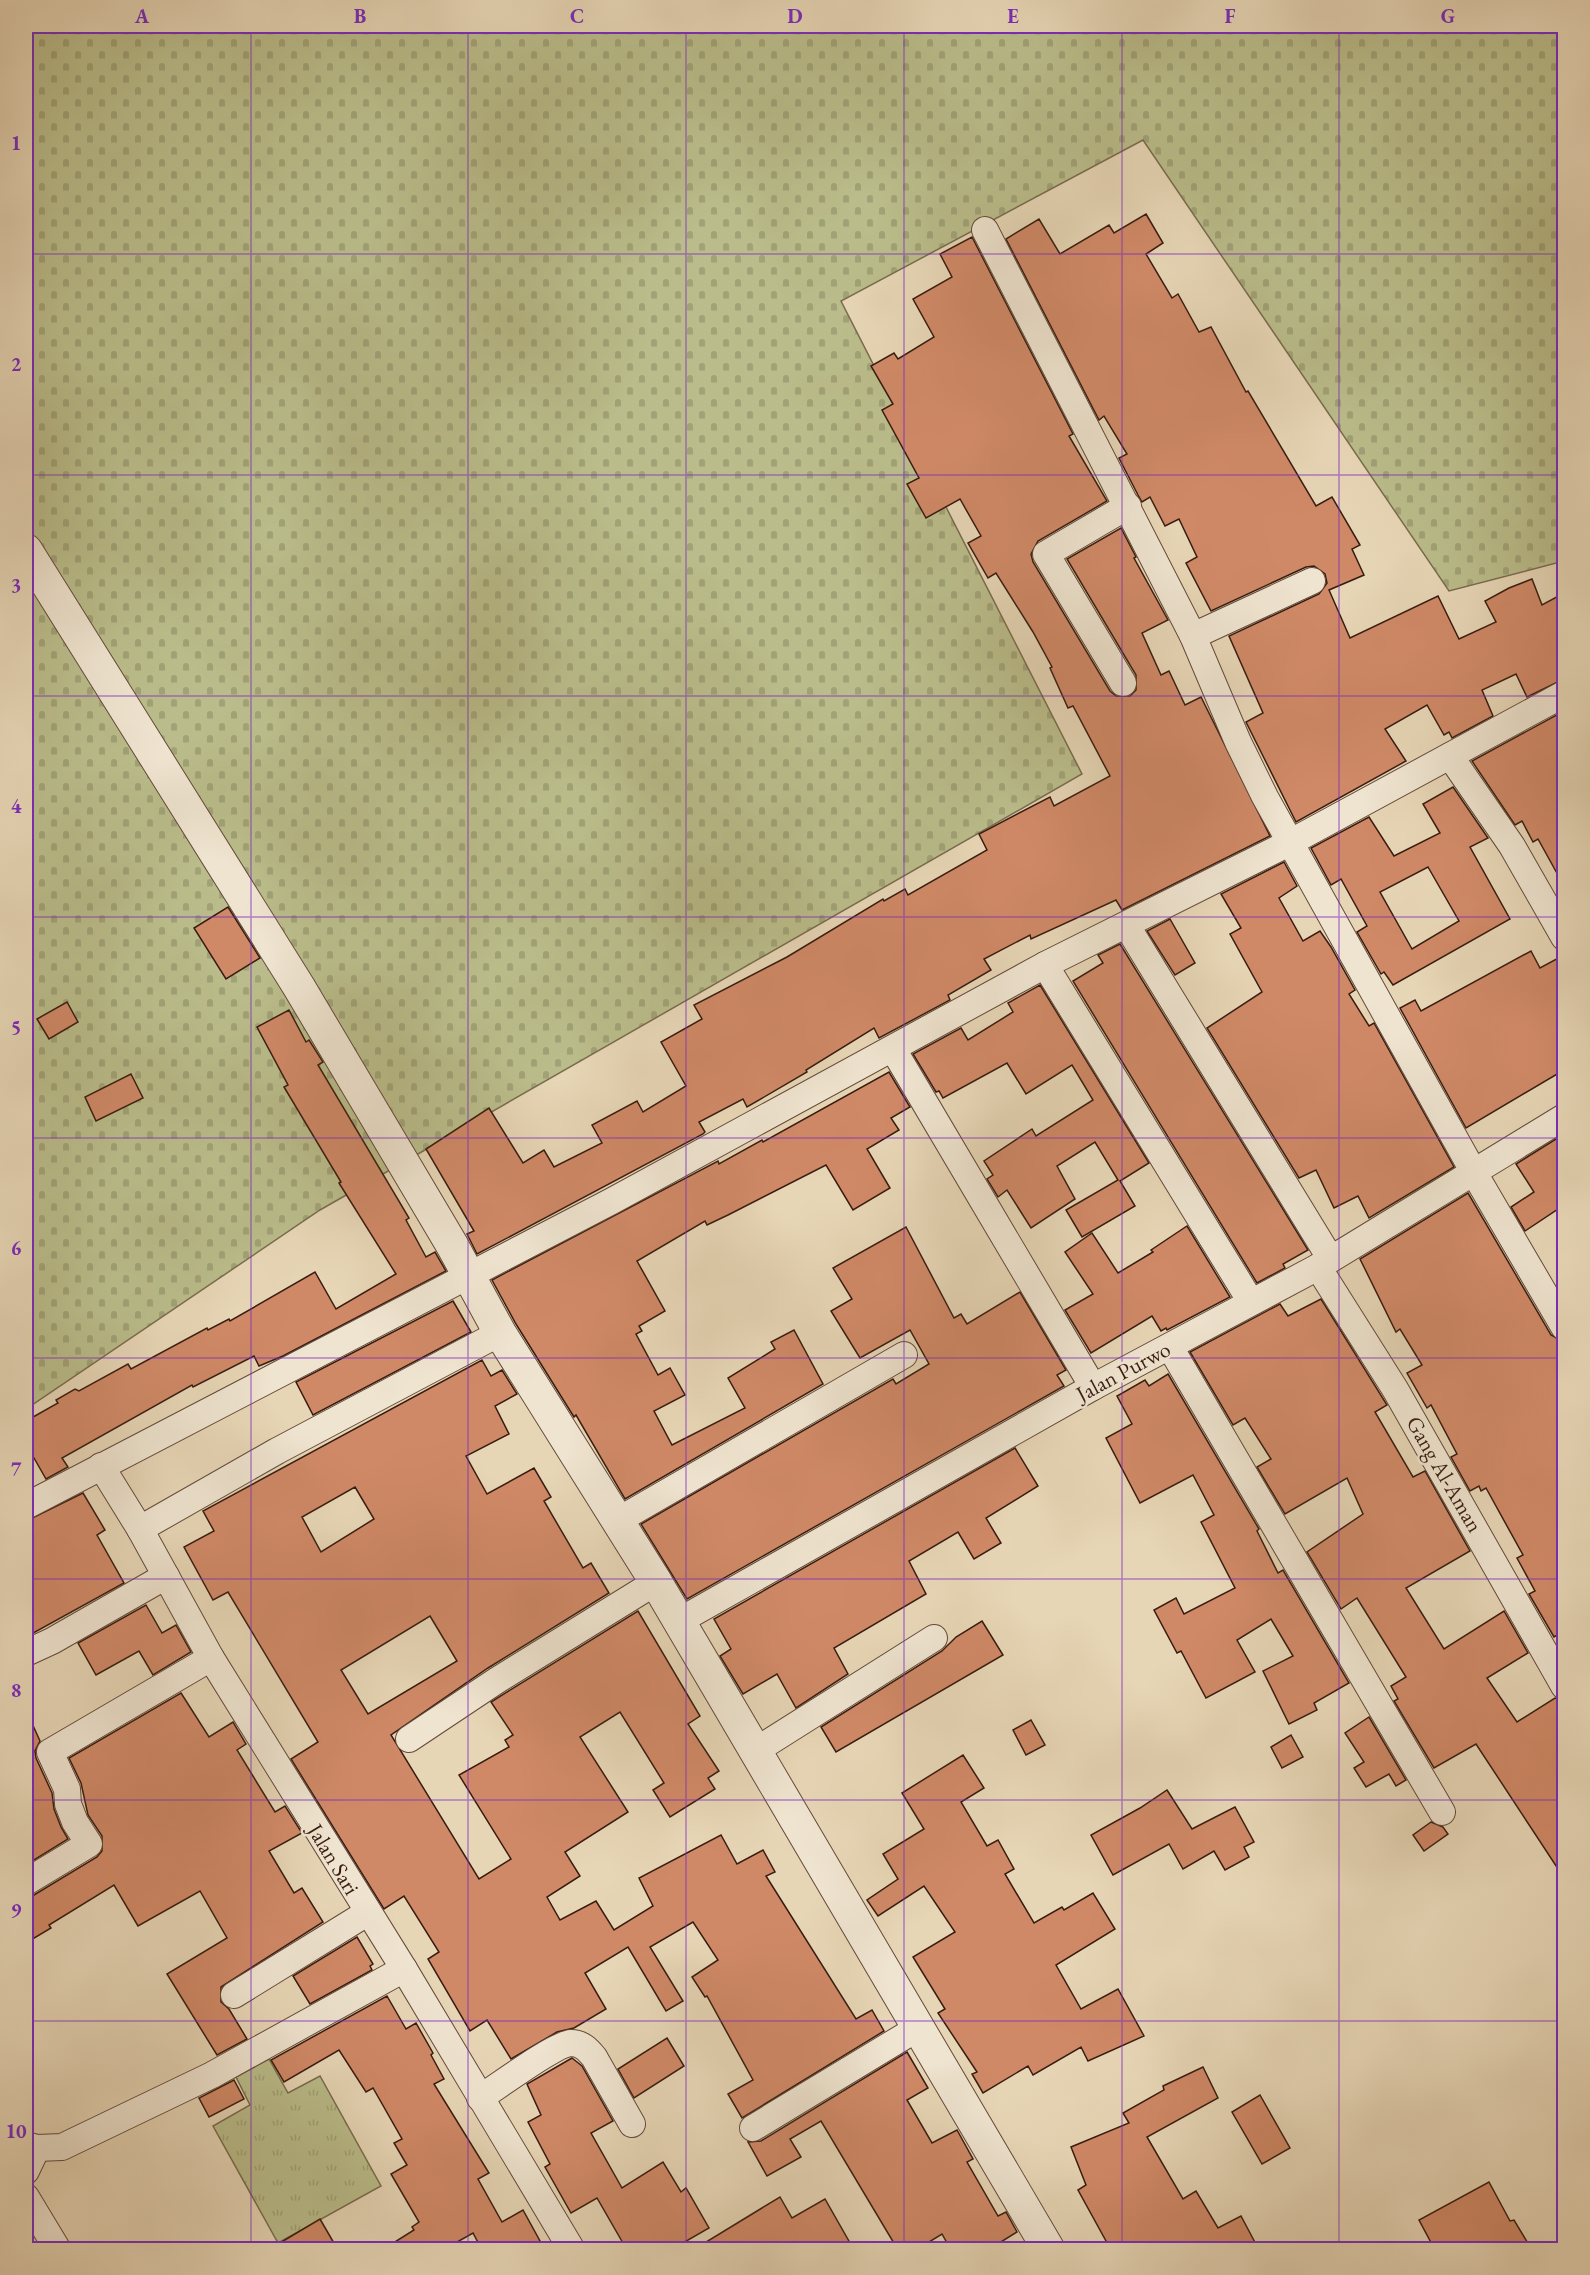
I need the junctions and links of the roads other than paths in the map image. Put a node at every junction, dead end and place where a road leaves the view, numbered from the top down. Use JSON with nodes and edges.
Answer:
{"nodes":[{"id":1,"x":985,"y":230,"type":"dead end"},
{"id":2,"x":1128,"y":506,"type":"junction"},
{"id":3,"x":26,"y":550,"type":"edge"},
{"id":4,"x":1312,"y":581,"type":"dead end"},
{"id":5,"x":1193,"y":636,"type":"junction"},
{"id":6,"x":1123,"y":683,"type":"dead end"},
{"id":7,"x":1564,"y":694,"type":"edge"},
{"id":8,"x":1450,"y":756,"type":"junction"},
{"id":9,"x":1291,"y":842,"type":"junction"},
{"id":10,"x":1127,"y":926,"type":"junction"},
{"id":11,"x":1564,"y":937,"type":"edge"},
{"id":12,"x":1045,"y":965,"type":"junction"},
{"id":13,"x":893,"y":1049,"type":"junction"},
{"id":14,"x":1564,"y":1117,"type":"edge"},
{"id":15,"x":1473,"y":1172,"type":"junction"},
{"id":16,"x":1324,"y":1263,"type":"junction"},
{"id":17,"x":468,"y":1276,"type":"junction"},
{"id":18,"x":1251,"y":1302,"type":"junction"},
{"id":19,"x":1564,"y":1327,"type":"edge"},
{"id":20,"x":500,"y":1333,"type":"junction"},
{"id":21,"x":1170,"y":1347,"type":"junction"},
{"id":22,"x":904,"y":1355,"type":"dead end"},
{"id":23,"x":1093,"y":1387,"type":"junction"},
{"id":24,"x":101,"y":1466,"type":"junction"},
{"id":25,"x":26,"y":1506,"type":"edge"},
{"id":26,"x":617,"y":1521,"type":"junction"},
{"id":27,"x":140,"y":1529,"type":"junction"},
{"id":28,"x":166,"y":1576,"type":"junction"},
{"id":29,"x":656,"y":1582,"type":"junction"},
{"id":30,"x":679,"y":1621,"type":"junction"},
{"id":31,"x":934,"y":1638,"type":"dead end"},
{"id":32,"x":26,"y":1653,"type":"edge"},
{"id":33,"x":211,"y":1658,"type":"junction"},
{"id":34,"x":1564,"y":1686,"type":"edge"},
{"id":35,"x":409,"y":1739,"type":"dead end"},
{"id":36,"x":755,"y":1751,"type":"junction"},
{"id":37,"x":1442,"y":1812,"type":"dead end"},
{"id":38,"x":26,"y":1882,"type":"edge"},
{"id":39,"x":367,"y":1913,"type":"junction"},
{"id":40,"x":404,"y":1969,"type":"junction"},
{"id":41,"x":234,"y":1995,"type":"dead end"},
{"id":42,"x":918,"y":2028,"type":"junction"},
{"id":43,"x":480,"y":2098,"type":"junction"},
{"id":44,"x":632,"y":2124,"type":"dead end"},
{"id":45,"x":753,"y":2128,"type":"dead end"},
{"id":46,"x":31,"y":2146,"type":"edge"},
{"id":47,"x":26,"y":2171,"type":"edge"},
{"id":48,"x":26,"y":2197,"type":"edge"},
{"id":49,"x":58,"y":2250,"type":"edge"},
{"id":50,"x":572,"y":2250,"type":"edge"},
{"id":51,"x":1049,"y":2250,"type":"edge"}],
"edges":[{"from":1,"to":2,"type":"street"},
{"from":2,"to":5,"type":"street"},
{"from":2,"to":6,"type":"street"},
{"from":3,"to":17,"type":"street"},
{"from":4,"to":5,"type":"street"},
{"from":5,"to":9,"type":"street"},
{"from":7,"to":8,"type":"street"},
{"from":8,"to":9,"type":"street"},
{"from":8,"to":11,"type":"street"},
{"from":9,"to":10,"type":"street"},
{"from":9,"to":15,"type":"street"},
{"from":10,"to":12,"type":"street"},
{"from":10,"to":16,"type":"street","name":"Gang Al-Aman"},
{"from":12,"to":13,"type":"street"},
{"from":12,"to":18,"type":"street"},
{"from":13,"to":17,"type":"street"},
{"from":13,"to":23,"type":"street"},
{"from":14,"to":15,"type":"street","name":"Jalan Purwo"},
{"from":15,"to":16,"type":"street","name":"Jalan Purwo"},
{"from":15,"to":19,"type":"street"},
{"from":16,"to":18,"type":"street","name":"Jalan Purwo"},
{"from":16,"to":34,"type":"street","name":"Gang Al-Aman"},
{"from":17,"to":20,"type":"street"},
{"from":17,"to":24,"type":"street"},
{"from":18,"to":21,"type":"street","name":"Jalan Purwo"},
{"from":20,"to":26,"type":"street"},
{"from":20,"to":27,"type":"street"},
{"from":21,"to":23,"type":"street","name":"Jalan Purwo"},
{"from":21,"to":37,"type":"street"},
{"from":22,"to":26,"type":"street"},
{"from":23,"to":30,"type":"street","name":"Jalan Purwo"},
{"from":24,"to":25,"type":"street"},
{"from":24,"to":27,"type":"street","name":"Jalan Sari"},
{"from":26,"to":29,"type":"street"},
{"from":27,"to":28,"type":"street","name":"Jalan Sari"},
{"from":28,"to":32,"type":"street"},
{"from":28,"to":33,"type":"street","name":"Jalan Sari"},
{"from":29,"to":30,"type":"street"},
{"from":29,"to":35,"type":"street"},
{"from":30,"to":36,"type":"street"},
{"from":31,"to":36,"type":"street"},
{"from":33,"to":38,"type":"street"},
{"from":33,"to":39,"type":"street","name":"Jalan Sari"},
{"from":36,"to":42,"type":"street"},
{"from":39,"to":40,"type":"street","name":"Jalan Sari"},
{"from":39,"to":41,"type":"street"},
{"from":40,"to":43,"type":"street","name":"Jalan Sari"},
{"from":40,"to":46,"type":"street"},
{"from":42,"to":45,"type":"street"},
{"from":42,"to":51,"type":"street"},
{"from":43,"to":44,"type":"street"},
{"from":43,"to":50,"type":"street","name":"Jalan Sari"},
{"from":46,"to":47,"type":"street"},
{"from":48,"to":49,"type":"street"}]}
